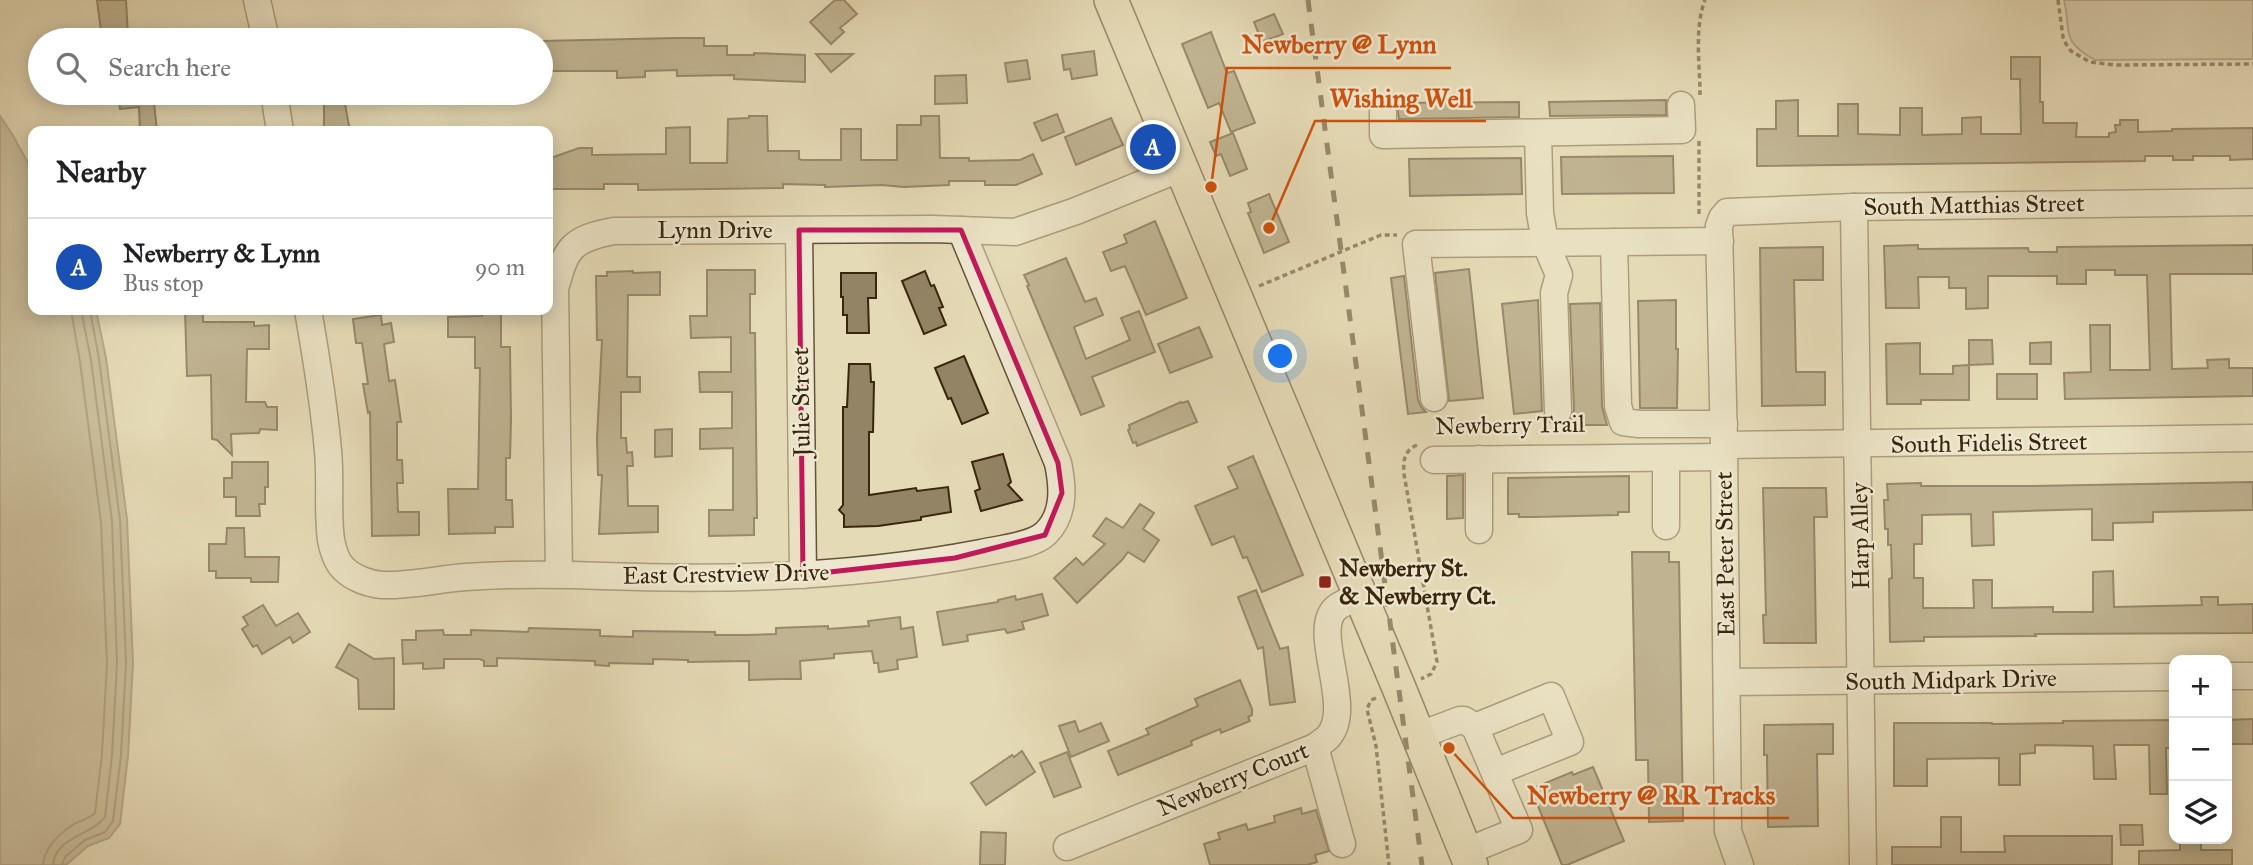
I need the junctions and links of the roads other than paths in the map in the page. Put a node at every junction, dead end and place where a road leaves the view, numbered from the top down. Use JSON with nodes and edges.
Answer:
{"nodes":[{"id":1,"x":257,"y":0,"type":"edge"},
{"id":2,"x":1111,"y":0,"type":"edge"},
{"id":3,"x":263,"y":28,"type":"edge"},
{"id":4,"x":276,"y":105,"type":"edge"},
{"id":5,"x":1681,"y":105,"type":"dead end"},
{"id":6,"x":1383,"y":112,"type":"dead end"},
{"id":7,"x":279,"y":126,"type":"edge"},
{"id":8,"x":1538,"y":133,"type":"junction"},
{"id":9,"x":1181,"y":168,"type":"junction"},
{"id":10,"x":2253,"y":202,"type":"edge"},
{"id":11,"x":1854,"y":207,"type":"junction"},
{"id":12,"x":799,"y":230,"type":"junction"},
{"id":13,"x":961,"y":230,"type":"junction"},
{"id":14,"x":1720,"y":241,"type":"junction"},
{"id":15,"x":1545,"y":242,"type":"junction"},
{"id":16,"x":1614,"y":242,"type":"junction"},
{"id":17,"x":309,"y":315,"type":"edge"},
{"id":18,"x":1434,"y":398,"type":"dead end"},
{"id":19,"x":1558,"y":411,"type":"dead end"},
{"id":20,"x":2253,"y":438,"type":"edge"},
{"id":21,"x":1724,"y":442,"type":"junction"},
{"id":22,"x":1858,"y":445,"type":"junction"},
{"id":23,"x":1427,"y":452,"type":"road end"},
{"id":24,"x":1666,"y":458,"type":"junction"},
{"id":25,"x":1479,"y":459,"type":"junction"},
{"id":26,"x":1666,"y":526,"type":"dead end"},
{"id":27,"x":1479,"y":530,"type":"dead end"},
{"id":28,"x":559,"y":574,"type":"junction"},
{"id":29,"x":803,"y":575,"type":"junction"},
{"id":30,"x":1359,"y":596,"type":"junction"},
{"id":31,"x":2232,"y":676,"type":"edge"},
{"id":32,"x":2253,"y":676,"type":"edge"},
{"id":33,"x":2169,"y":677,"type":"edge"},
{"id":34,"x":1861,"y":681,"type":"junction"},
{"id":35,"x":1727,"y":682,"type":"junction"},
{"id":36,"x":1475,"y":727,"type":"junction"},
{"id":37,"x":1419,"y":736,"type":"junction"},
{"id":38,"x":1315,"y":747,"type":"junction"},
{"id":39,"x":1494,"y":772,"type":"junction"},
{"id":40,"x":1342,"y":844,"type":"dead end"},
{"id":41,"x":1067,"y":847,"type":"dead end"},
{"id":42,"x":1468,"y":859,"type":"edge"},
{"id":43,"x":1740,"y":865,"type":"edge"},
{"id":44,"x":1863,"y":865,"type":"edge"}],
"edges":[{"from":1,"to":3,"type":"street"},
{"from":2,"to":9,"type":"main road"},
{"from":4,"to":7,"type":"street"},
{"from":5,"to":8,"type":"street"},
{"from":6,"to":8,"type":"street"},
{"from":8,"to":15,"type":"street"},
{"from":9,"to":13,"type":"street","name":"Lynn Drive"},
{"from":9,"to":30,"type":"main road"},
{"from":10,"to":11,"type":"street","name":"South Matthias Street"},
{"from":11,"to":14,"type":"street","name":"South Matthias Street"},
{"from":11,"to":22,"type":"street","name":"Harp Alley"},
{"from":12,"to":13,"type":"street","name":"Lynn Drive"},
{"from":12,"to":28,"type":"street","name":"Lynn Drive"},
{"from":12,"to":29,"type":"street","name":"Julie Street"},
{"from":13,"to":29,"type":"street","name":"East Crestview Drive"},
{"from":14,"to":16,"type":"street"},
{"from":14,"to":21,"type":"street","name":"East Peter Street"},
{"from":15,"to":16,"type":"street"},
{"from":15,"to":18,"type":"street"},
{"from":15,"to":19,"type":"street"},
{"from":16,"to":21,"type":"street"},
{"from":17,"to":28,"type":"street","name":"East Crestview Drive"},
{"from":20,"to":22,"type":"street","name":"South Fidelis Street"},
{"from":21,"to":22,"type":"street","name":"South Fidelis Street"},
{"from":21,"to":24,"type":"street"},
{"from":21,"to":35,"type":"street","name":"East Peter Street"},
{"from":22,"to":34,"type":"street","name":"Harp Alley"},
{"from":23,"to":25,"type":"street"},
{"from":24,"to":25,"type":"street"},
{"from":24,"to":26,"type":"street"},
{"from":25,"to":27,"type":"street"},
{"from":28,"to":29,"type":"street","name":"East Crestview Drive"},
{"from":30,"to":37,"type":"main road"},
{"from":30,"to":38,"type":"street","name":"Newberry Court"},
{"from":31,"to":32,"type":"street"},
{"from":33,"to":34,"type":"street","name":"South Midpark Drive"},
{"from":34,"to":35,"type":"street","name":"South Midpark Drive"},
{"from":34,"to":44,"type":"street","name":"Harp Alley"},
{"from":35,"to":43,"type":"street","name":"East Peter Street"},
{"from":36,"to":37,"type":"street"},
{"from":36,"to":39,"type":"street"},
{"from":36,"to":39,"type":"street"},
{"from":37,"to":42,"type":"main road"},
{"from":38,"to":40,"type":"street"},
{"from":38,"to":41,"type":"street","name":"Newberry Court"},
{"from":39,"to":42,"type":"street"}]}
